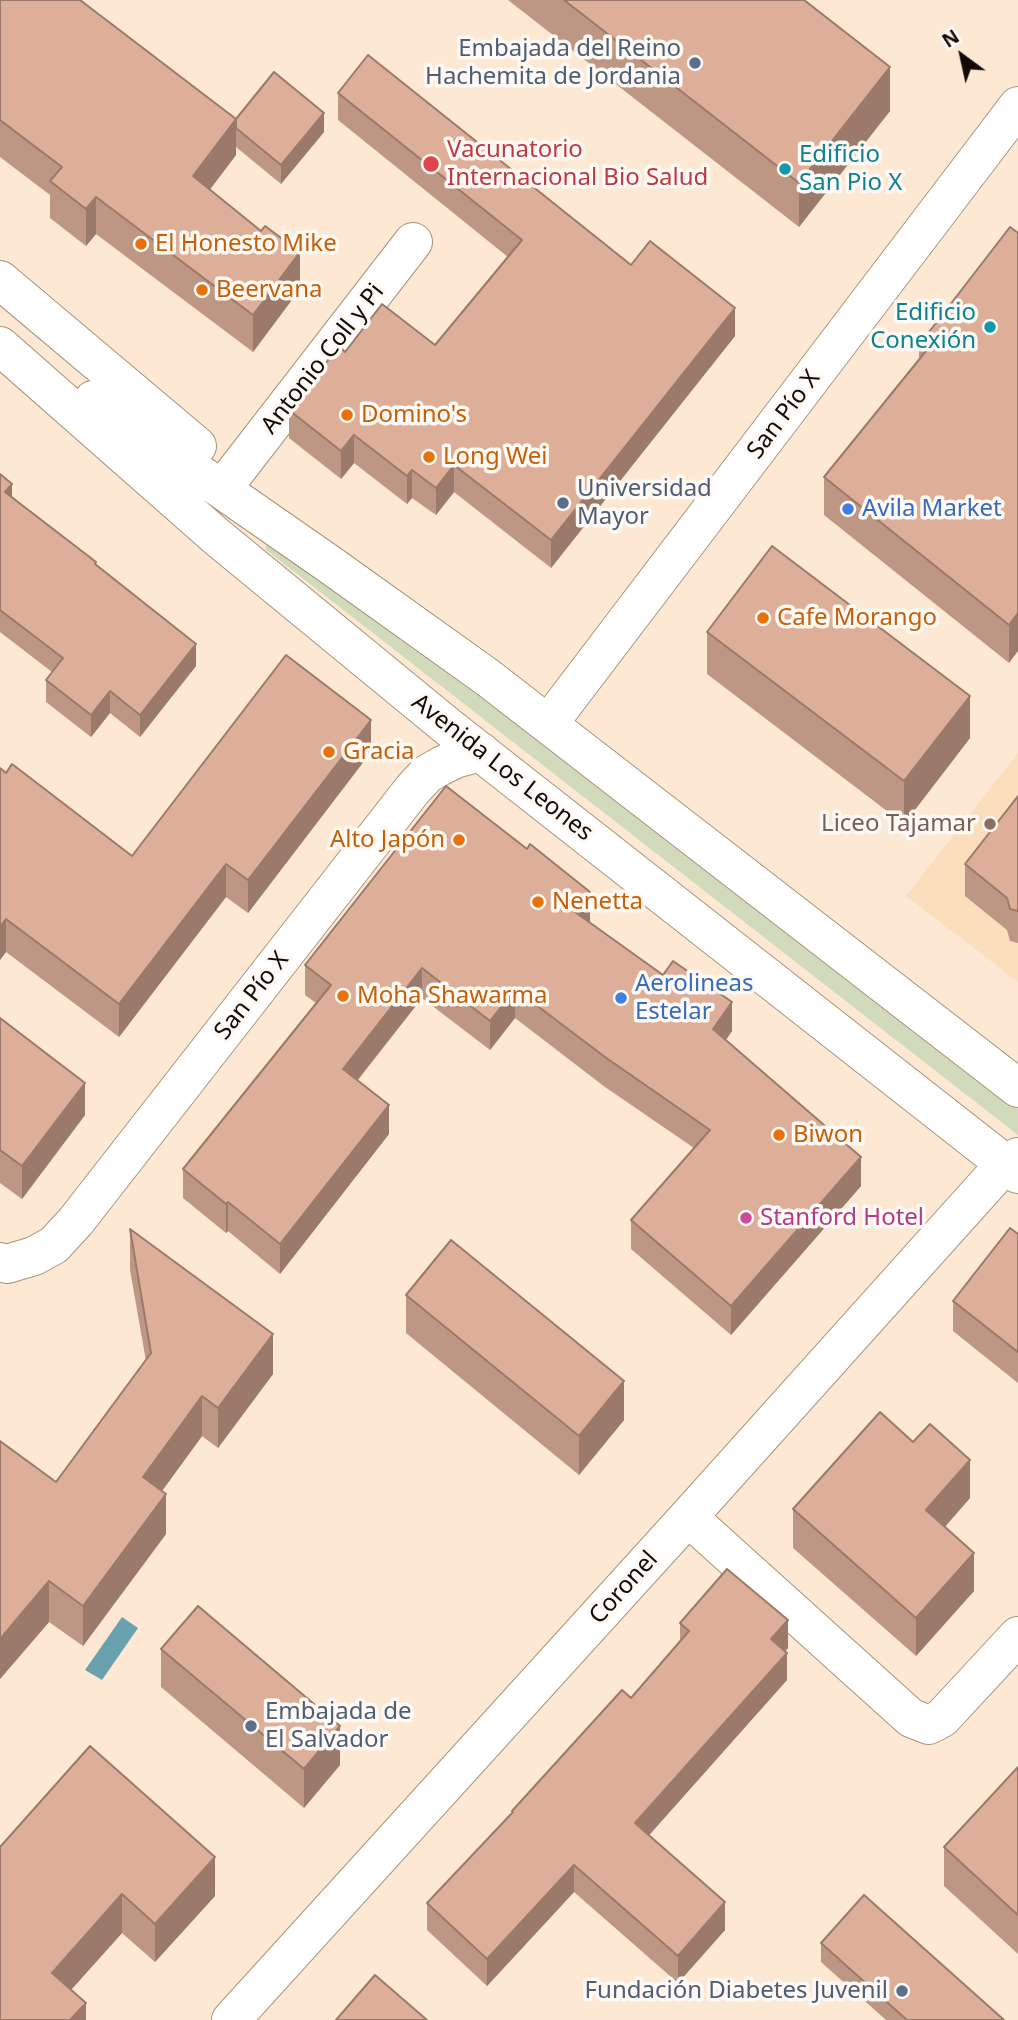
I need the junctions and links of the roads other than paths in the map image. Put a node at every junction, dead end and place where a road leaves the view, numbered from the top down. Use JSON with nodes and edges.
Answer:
{"nodes":[{"id":1,"x":1018,"y":106,"type":"edge"},
{"id":2,"x":413,"y":242,"type":"dead end"},
{"id":3,"x":0,"y":280,"type":"edge"},
{"id":4,"x":0,"y":336,"type":"edge"},
{"id":5,"x":0,"y":346,"type":"edge"},
{"id":6,"x":232,"y":476,"type":"junction"},
{"id":7,"x":329,"y":564,"type":"junction"},
{"id":8,"x":549,"y":723,"type":"junction"},
{"id":9,"x":481,"y":752,"type":"junction"},
{"id":10,"x":1018,"y":1088,"type":"edge"},
{"id":11,"x":1014,"y":1165,"type":"edge"},
{"id":12,"x":17,"y":1259,"type":"edge"},
{"id":13,"x":688,"y":1517,"type":"junction"},
{"id":14,"x":1018,"y":1636,"type":"edge"},
{"id":15,"x":231,"y":2020,"type":"edge"}],
"edges":[{"from":1,"to":8,"type":"main road","name":"San Pío X"},
{"from":2,"to":6,"type":"main road","name":"Antonio Coll y Pi"},
{"from":3,"to":6,"type":"main road"},
{"from":4,"to":7,"type":"main road"},
{"from":5,"to":9,"type":"main road","name":"Avenida Los Leones"},
{"from":6,"to":7,"type":"main road"},
{"from":7,"to":8,"type":"main road"},
{"from":8,"to":10,"type":"main road"},
{"from":9,"to":11,"type":"main road","name":"Avenida Los Leones"},
{"from":9,"to":12,"type":"main road","name":"San Pío X"},
{"from":11,"to":13,"type":"main road","name":"Coronel"},
{"from":13,"to":14,"type":"main road"},
{"from":13,"to":15,"type":"main road","name":"Coronel"}]}
